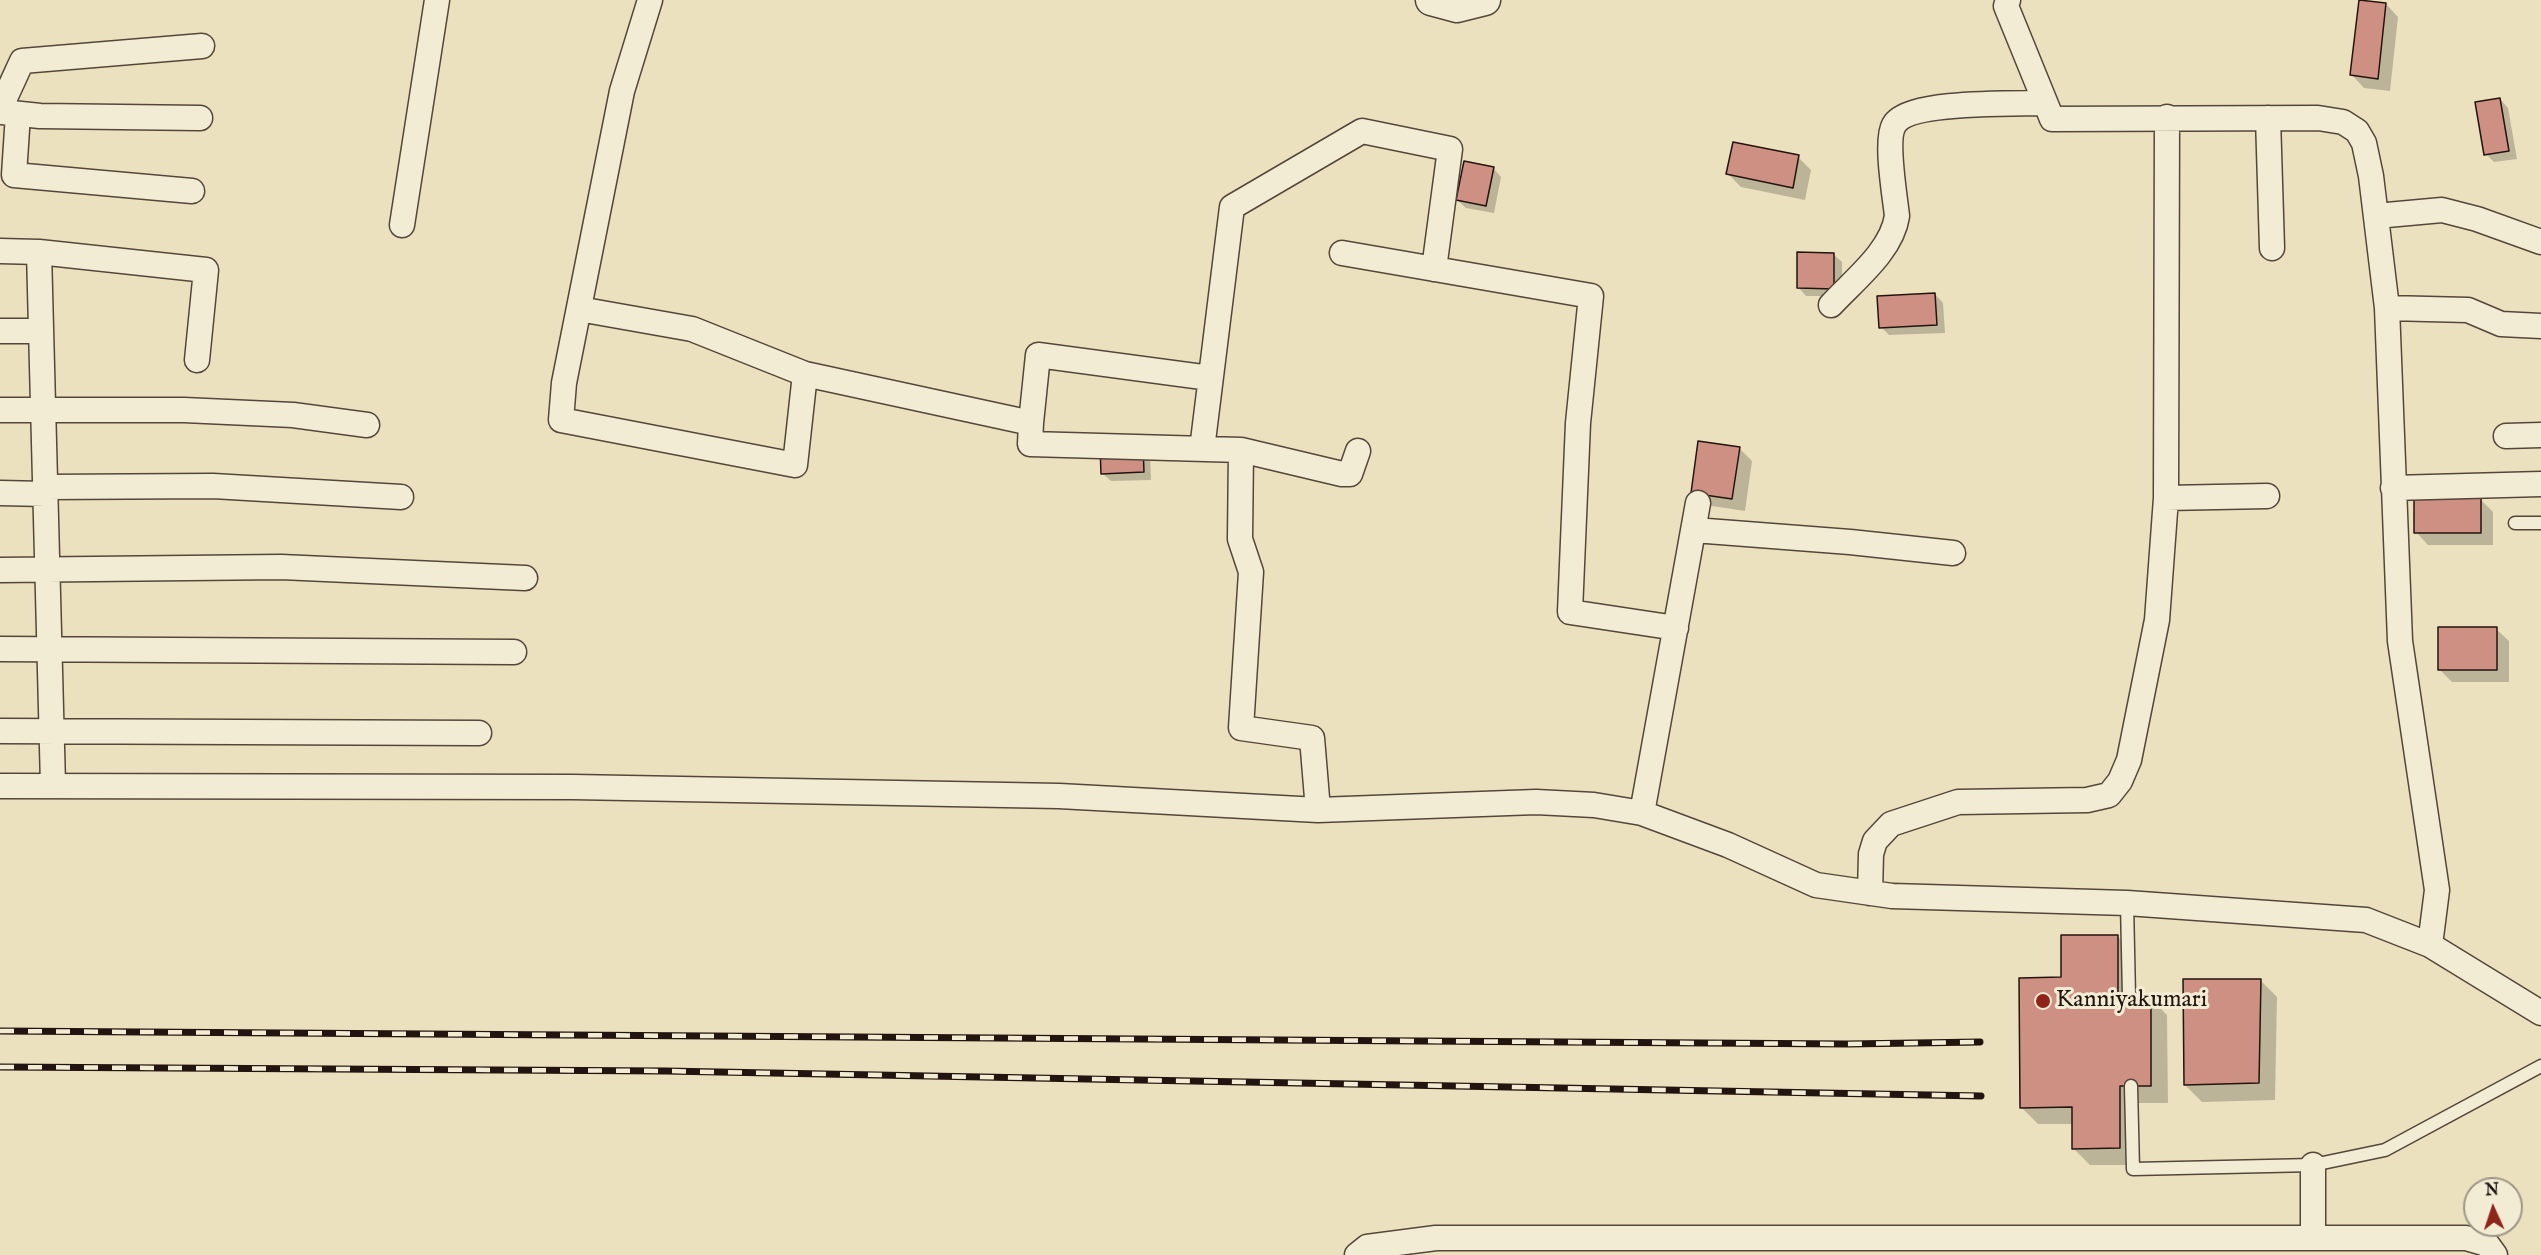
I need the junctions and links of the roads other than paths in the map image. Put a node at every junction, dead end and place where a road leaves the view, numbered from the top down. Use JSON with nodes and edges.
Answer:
{"nodes":[{"id":1,"x":437,"y":0,"type":"edge"},
{"id":2,"x":650,"y":0,"type":"edge"},
{"id":3,"x":2008,"y":0,"type":"edge"},
{"id":4,"x":202,"y":46,"type":"dead end"},
{"id":5,"x":2045,"y":103,"type":"junction"},
{"id":6,"x":6,"y":111,"type":"edge"},
{"id":7,"x":2167,"y":117,"type":"junction"},
{"id":8,"x":200,"y":118,"type":"dead end"},
{"id":9,"x":2268,"y":118,"type":"junction"},
{"id":10,"x":192,"y":191,"type":"dead end"},
{"id":11,"x":2376,"y":216,"type":"junction"},
{"id":12,"x":402,"y":225,"type":"dead end"},
{"id":13,"x":2541,"y":242,"type":"edge"},
{"id":14,"x":2272,"y":248,"type":"dead end"},
{"id":15,"x":0,"y":251,"type":"edge"},
{"id":16,"x":39,"y":252,"type":"junction"},
{"id":17,"x":1342,"y":253,"type":"dead end"},
{"id":18,"x":1434,"y":269,"type":"junction"},
{"id":19,"x":1831,"y":305,"type":"dead end"},
{"id":20,"x":2387,"y":308,"type":"junction"},
{"id":21,"x":579,"y":309,"type":"junction"},
{"id":22,"x":2541,"y":326,"type":"edge"},
{"id":23,"x":0,"y":330,"type":"edge"},
{"id":24,"x":41,"y":331,"type":"junction"},
{"id":25,"x":197,"y":360,"type":"dead end"},
{"id":26,"x":805,"y":374,"type":"junction"},
{"id":27,"x":1210,"y":378,"type":"junction"},
{"id":28,"x":0,"y":410,"type":"edge"},
{"id":29,"x":43,"y":410,"type":"junction"},
{"id":30,"x":1030,"y":423,"type":"junction"},
{"id":31,"x":367,"y":425,"type":"dead end"},
{"id":32,"x":2541,"y":435,"type":"edge"},
{"id":33,"x":2506,"y":436,"type":"dead end"},
{"id":34,"x":1202,"y":449,"type":"junction"},
{"id":35,"x":1241,"y":450,"type":"junction"},
{"id":36,"x":1358,"y":451,"type":"dead end"},
{"id":37,"x":2541,"y":484,"type":"edge"},
{"id":38,"x":2393,"y":488,"type":"junction"},
{"id":39,"x":45,"y":490,"type":"junction"},
{"id":40,"x":0,"y":493,"type":"edge"},
{"id":41,"x":2267,"y":496,"type":"dead end"},
{"id":42,"x":401,"y":497,"type":"dead end"},
{"id":43,"x":2166,"y":498,"type":"junction"},
{"id":44,"x":1698,"y":503,"type":"dead end"},
{"id":45,"x":2515,"y":523,"type":"dead end"},
{"id":46,"x":2541,"y":523,"type":"edge"},
{"id":47,"x":1694,"y":530,"type":"junction"},
{"id":48,"x":1953,"y":553,"type":"dead end"},
{"id":49,"x":46,"y":569,"type":"junction"},
{"id":50,"x":0,"y":570,"type":"edge"},
{"id":51,"x":525,"y":578,"type":"dead end"},
{"id":52,"x":1676,"y":627,"type":"junction"},
{"id":53,"x":0,"y":649,"type":"edge"},
{"id":54,"x":48,"y":649,"type":"junction"},
{"id":55,"x":514,"y":652,"type":"dead end"},
{"id":56,"x":0,"y":730,"type":"edge"},
{"id":57,"x":50,"y":731,"type":"junction"},
{"id":58,"x":479,"y":733,"type":"dead end"},
{"id":59,"x":53,"y":785,"type":"junction"},
{"id":60,"x":0,"y":786,"type":"edge"},
{"id":61,"x":1318,"y":810,"type":"junction"},
{"id":62,"x":1642,"y":813,"type":"junction"},
{"id":63,"x":1870,"y":893,"type":"junction"},
{"id":64,"x":2127,"y":903,"type":"junction"},
{"id":65,"x":2430,"y":945,"type":"junction"},
{"id":66,"x":2129,"y":997,"type":"dead end"},
{"id":67,"x":2541,"y":1013,"type":"edge"},
{"id":68,"x":2541,"y":1066,"type":"edge"},
{"id":69,"x":2131,"y":1086,"type":"dead end"},
{"id":70,"x":2313,"y":1165,"type":"junction"},
{"id":71,"x":2313,"y":1238,"type":"junction"},
{"id":72,"x":1357,"y":1255,"type":"edge"},
{"id":73,"x":2495,"y":1255,"type":"edge"}],
"edges":[{"from":1,"to":12,"type":"street"},
{"from":2,"to":21,"type":"street"},
{"from":3,"to":5,"type":"street"},
{"from":4,"to":6,"type":"street"},
{"from":5,"to":7,"type":"street"},
{"from":5,"to":19,"type":"street"},
{"from":6,"to":8,"type":"street"},
{"from":6,"to":10,"type":"street"},
{"from":7,"to":9,"type":"street"},
{"from":7,"to":43,"type":"street"},
{"from":9,"to":11,"type":"street"},
{"from":9,"to":14,"type":"street"},
{"from":11,"to":13,"type":"street"},
{"from":11,"to":20,"type":"street"},
{"from":15,"to":16,"type":"street"},
{"from":16,"to":24,"type":"street"},
{"from":16,"to":25,"type":"street"},
{"from":17,"to":18,"type":"street"},
{"from":18,"to":27,"type":"street"},
{"from":18,"to":52,"type":"street"},
{"from":20,"to":22,"type":"street"},
{"from":20,"to":38,"type":"street"},
{"from":21,"to":26,"type":"street"},
{"from":21,"to":26,"type":"street"},
{"from":23,"to":24,"type":"street"},
{"from":24,"to":29,"type":"street"},
{"from":26,"to":30,"type":"street"},
{"from":27,"to":30,"type":"street"},
{"from":27,"to":34,"type":"street"},
{"from":28,"to":29,"type":"street"},
{"from":29,"to":31,"type":"street"},
{"from":29,"to":39,"type":"street"},
{"from":30,"to":34,"type":"street"},
{"from":32,"to":33,"type":"street"},
{"from":34,"to":35,"type":"street"},
{"from":35,"to":36,"type":"street"},
{"from":35,"to":61,"type":"street"},
{"from":37,"to":38,"type":"street"},
{"from":38,"to":65,"type":"street"},
{"from":39,"to":40,"type":"street"},
{"from":39,"to":42,"type":"street"},
{"from":39,"to":49,"type":"street"},
{"from":41,"to":43,"type":"street"},
{"from":43,"to":63,"type":"street"},
{"from":44,"to":47,"type":"street"},
{"from":45,"to":46,"type":"lane"},
{"from":47,"to":48,"type":"street"},
{"from":47,"to":52,"type":"street"},
{"from":49,"to":50,"type":"street"},
{"from":49,"to":51,"type":"street"},
{"from":49,"to":54,"type":"street"},
{"from":52,"to":62,"type":"street"},
{"from":53,"to":54,"type":"street"},
{"from":54,"to":55,"type":"street"},
{"from":54,"to":57,"type":"street"},
{"from":56,"to":57,"type":"street"},
{"from":57,"to":58,"type":"street"},
{"from":57,"to":59,"type":"street"},
{"from":59,"to":60,"type":"street"},
{"from":59,"to":61,"type":"street"},
{"from":61,"to":62,"type":"street"},
{"from":62,"to":63,"type":"street"},
{"from":63,"to":64,"type":"street"},
{"from":64,"to":65,"type":"street"},
{"from":64,"to":66,"type":"lane"},
{"from":65,"to":67,"type":"street"},
{"from":68,"to":70,"type":"lane"},
{"from":69,"to":70,"type":"lane"},
{"from":70,"to":71,"type":"street"},
{"from":71,"to":72,"type":"street"},
{"from":71,"to":73,"type":"street"}]}
